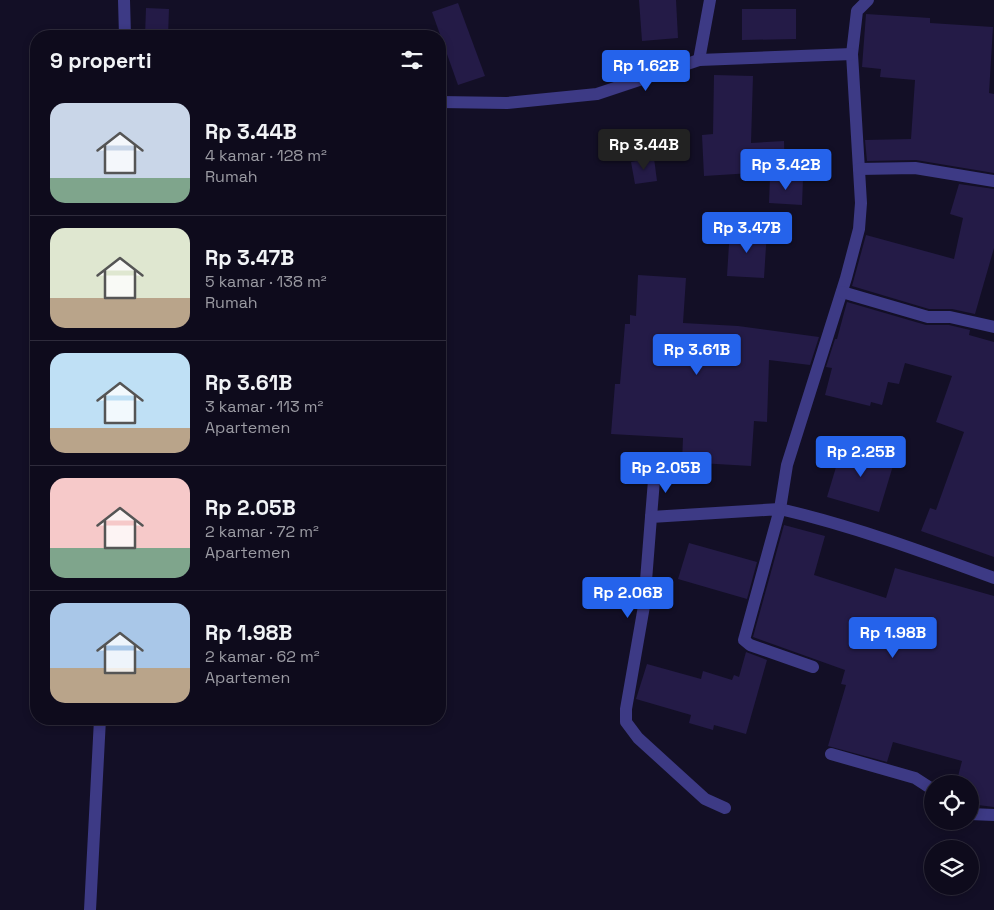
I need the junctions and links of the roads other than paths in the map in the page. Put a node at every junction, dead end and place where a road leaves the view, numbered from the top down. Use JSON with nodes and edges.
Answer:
{"nodes":[{"id":1,"x":124,"y":0,"type":"edge"},
{"id":2,"x":710,"y":0,"type":"edge"},
{"id":3,"x":868,"y":0,"type":"edge"},
{"id":4,"x":125,"y":30,"type":"edge"},
{"id":5,"x":852,"y":54,"type":"junction"},
{"id":6,"x":699,"y":60,"type":"junction"},
{"id":7,"x":446,"y":102,"type":"edge"},
{"id":8,"x":859,"y":169,"type":"junction"},
{"id":9,"x":994,"y":180,"type":"edge"},
{"id":10,"x":842,"y":292,"type":"junction"},
{"id":11,"x":994,"y":327,"type":"edge"},
{"id":12,"x":655,"y":468,"type":"dead end"},
{"id":13,"x":780,"y":509,"type":"junction"},
{"id":14,"x":651,"y":517,"type":"junction"},
{"id":15,"x":994,"y":578,"type":"edge"},
{"id":16,"x":813,"y":667,"type":"dead end"},
{"id":17,"x":100,"y":725,"type":"edge"},
{"id":18,"x":831,"y":754,"type":"dead end"},
{"id":19,"x":924,"y":784,"type":"edge"},
{"id":20,"x":725,"y":808,"type":"dead end"},
{"id":21,"x":979,"y":814,"type":"edge"},
{"id":22,"x":994,"y":815,"type":"edge"},
{"id":23,"x":90,"y":910,"type":"edge"}],
"edges":[{"from":1,"to":4,"type":"street"},
{"from":2,"to":6,"type":"street"},
{"from":3,"to":5,"type":"street"},
{"from":5,"to":6,"type":"street"},
{"from":5,"to":8,"type":"street"},
{"from":6,"to":7,"type":"street"},
{"from":8,"to":9,"type":"street"},
{"from":8,"to":10,"type":"street"},
{"from":10,"to":11,"type":"street"},
{"from":10,"to":13,"type":"street"},
{"from":12,"to":14,"type":"street"},
{"from":13,"to":14,"type":"street"},
{"from":13,"to":15,"type":"street"},
{"from":13,"to":16,"type":"street"},
{"from":14,"to":20,"type":"street"},
{"from":17,"to":23,"type":"street"},
{"from":18,"to":19,"type":"street"},
{"from":21,"to":22,"type":"street"}]}
